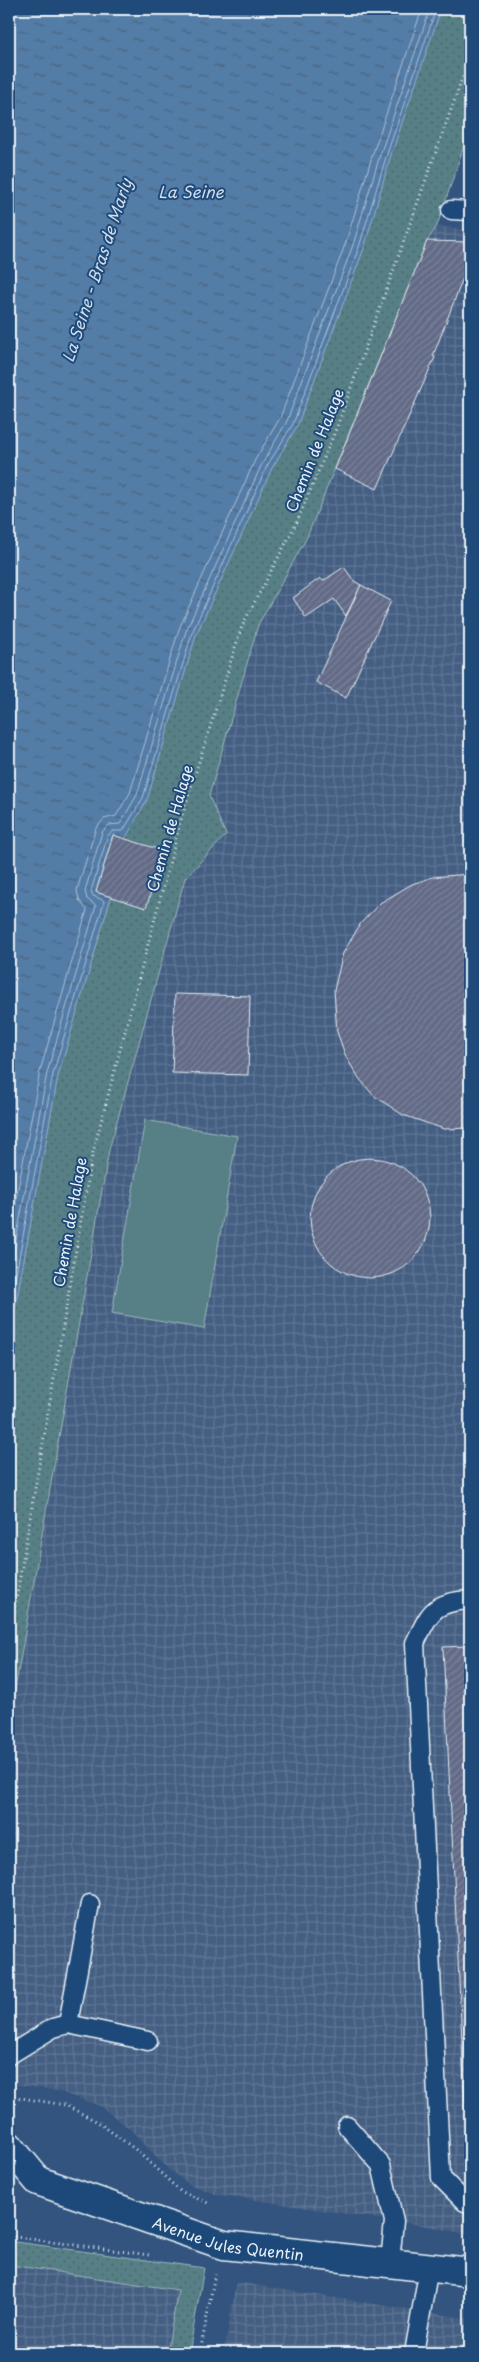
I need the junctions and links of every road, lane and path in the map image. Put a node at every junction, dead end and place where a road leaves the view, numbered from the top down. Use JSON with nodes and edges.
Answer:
{"nodes":[{"id":1,"x":470,"y":56,"type":"edge"},
{"id":2,"x":451,"y":210,"type":"dead end"},
{"id":3,"x":470,"y":211,"type":"edge"},
{"id":4,"x":470,"y":1600,"type":"edge"},
{"id":5,"x":9,"y":1641,"type":"edge"},
{"id":6,"x":90,"y":1904,"type":"dead end"},
{"id":7,"x":68,"y":2024,"type":"junction"},
{"id":8,"x":148,"y":2041,"type":"dead end"},
{"id":9,"x":9,"y":2055,"type":"edge"},
{"id":10,"x":9,"y":2096,"type":"edge"},
{"id":11,"x":347,"y":2126,"type":"dead end"},
{"id":12,"x":9,"y":2146,"type":"edge"},
{"id":13,"x":470,"y":2204,"type":"edge"},
{"id":14,"x":213,"y":2206,"type":"dead end"},
{"id":15,"x":390,"y":2262,"type":"junction"},
{"id":16,"x":429,"y":2267,"type":"junction"},
{"id":17,"x":217,"y":2269,"type":"dead end"},
{"id":18,"x":470,"y":2272,"type":"edge"},
{"id":19,"x":200,"y":2353,"type":"edge"},
{"id":20,"x":414,"y":2353,"type":"edge"}],
"edges":[{"from":1,"to":5,"type":"path","name":"Chemin de Halage"},
{"from":2,"to":3,"type":"lane"},
{"from":4,"to":13,"type":"lane"},
{"from":6,"to":7,"type":"lane"},
{"from":7,"to":8,"type":"lane"},
{"from":7,"to":9,"type":"lane"},
{"from":10,"to":14,"type":"path"},
{"from":11,"to":15,"type":"lane"},
{"from":12,"to":15,"type":"street","name":"Avenue Jules Quentin"},
{"from":15,"to":16,"type":"street","name":"Avenue Jules Quentin"},
{"from":16,"to":18,"type":"street","name":"Avenue Jules Quentin"},
{"from":16,"to":20,"type":"lane"},
{"from":17,"to":19,"type":"path"}]}
